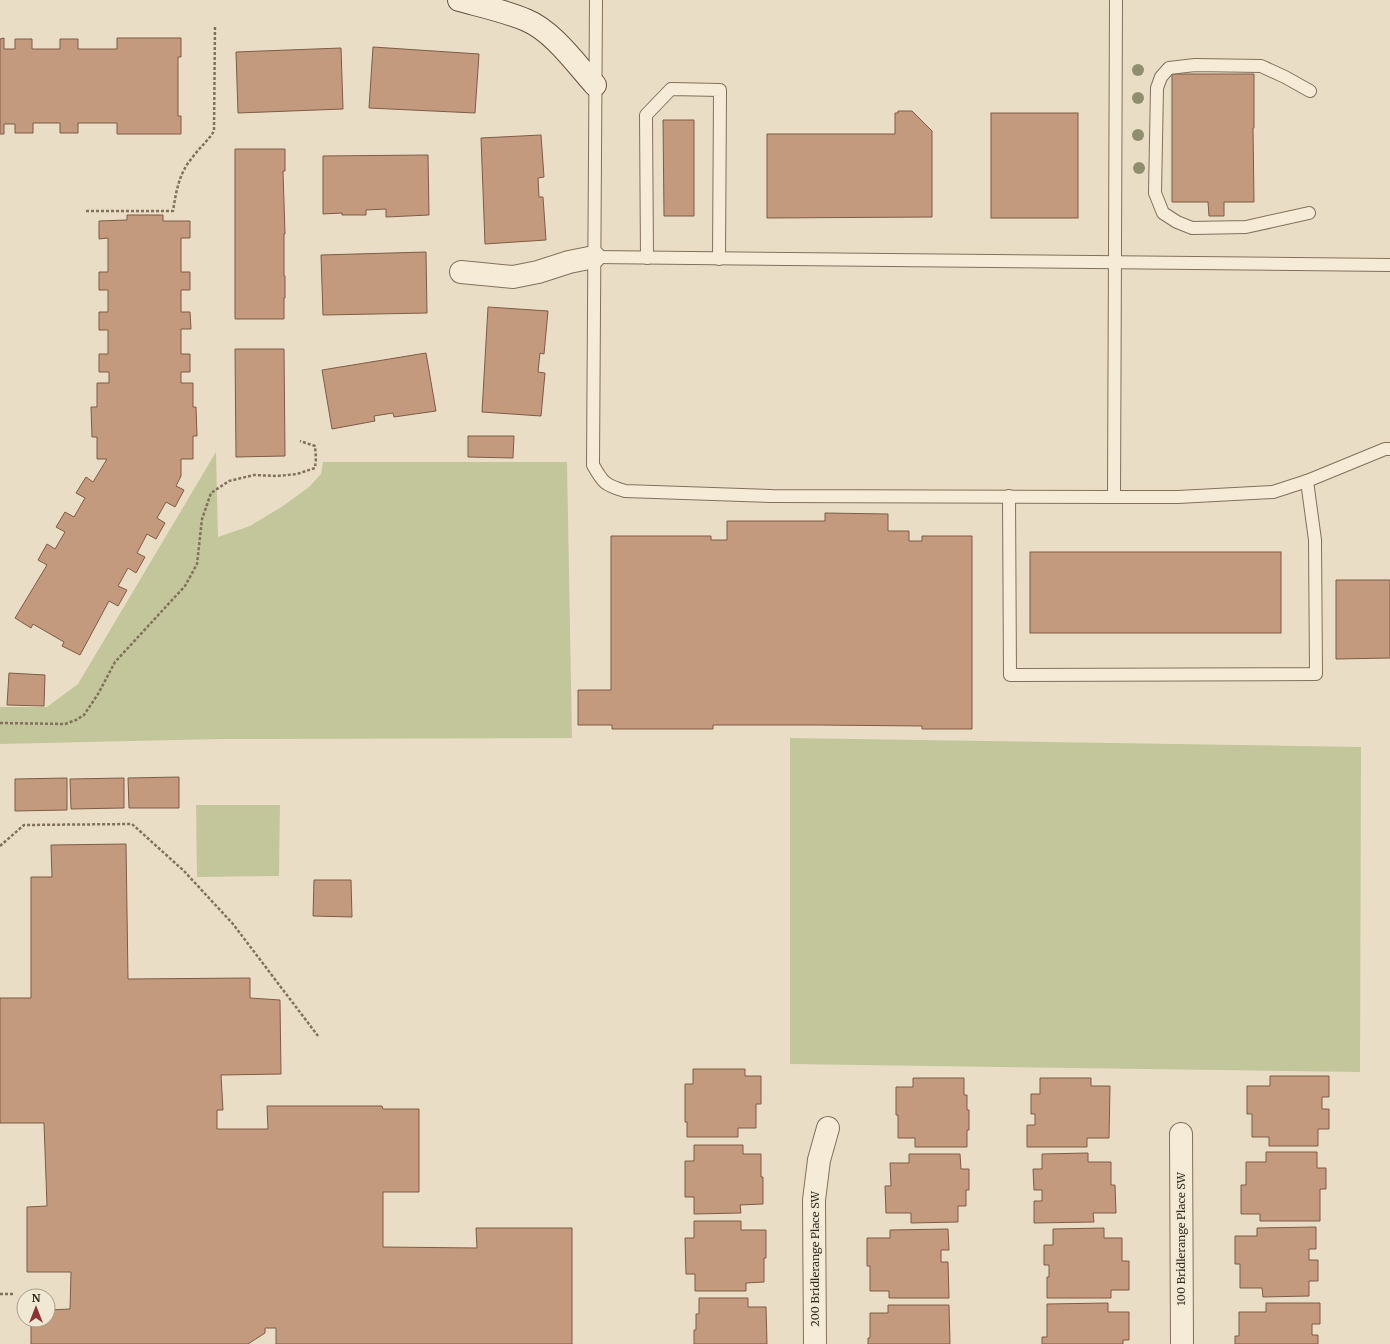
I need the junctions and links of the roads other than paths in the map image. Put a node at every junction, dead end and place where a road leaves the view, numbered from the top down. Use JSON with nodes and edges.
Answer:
{"nodes":[{"id":1,"x":459,"y":0,"type":"edge"},
{"id":2,"x":596,"y":0,"type":"edge"},
{"id":3,"x":1116,"y":0,"type":"edge"},
{"id":4,"x":595,"y":85,"type":"junction"},
{"id":5,"x":1310,"y":91,"type":"dead end"},
{"id":6,"x":1309,"y":213,"type":"dead end"},
{"id":7,"x":594,"y":258,"type":"junction"},
{"id":8,"x":647,"y":258,"type":"junction"},
{"id":9,"x":719,"y":259,"type":"junction"},
{"id":10,"x":1115,"y":262,"type":"junction"},
{"id":11,"x":1390,"y":265,"type":"edge"},
{"id":12,"x":461,"y":272,"type":"dead end"},
{"id":13,"x":1390,"y":448,"type":"edge"},
{"id":14,"x":1307,"y":482,"type":"junction"},
{"id":15,"x":1009,"y":496,"type":"junction"},
{"id":16,"x":1114,"y":497,"type":"junction"},
{"id":17,"x":828,"y":1128,"type":"dead end"},
{"id":18,"x":1181,"y":1134,"type":"dead end"},
{"id":19,"x":815,"y":1344,"type":"edge"},
{"id":20,"x":1182,"y":1344,"type":"edge"}],
"edges":[{"from":1,"to":4,"type":"street"},
{"from":2,"to":4,"type":"lane"},
{"from":3,"to":10,"type":"lane"},
{"from":4,"to":7,"type":"lane"},
{"from":5,"to":6,"type":"lane"},
{"from":7,"to":8,"type":"lane"},
{"from":7,"to":12,"type":"street"},
{"from":7,"to":15,"type":"lane"},
{"from":8,"to":9,"type":"lane"},
{"from":8,"to":9,"type":"lane"},
{"from":9,"to":10,"type":"lane"},
{"from":10,"to":11,"type":"lane"},
{"from":10,"to":16,"type":"lane"},
{"from":13,"to":14,"type":"lane"},
{"from":14,"to":15,"type":"lane"},
{"from":14,"to":16,"type":"lane"},
{"from":15,"to":16,"type":"lane"},
{"from":17,"to":19,"type":"street","name":"200 Bridlerange Place SW"},
{"from":18,"to":20,"type":"street","name":"100 Bridlerange Place SW"}]}
